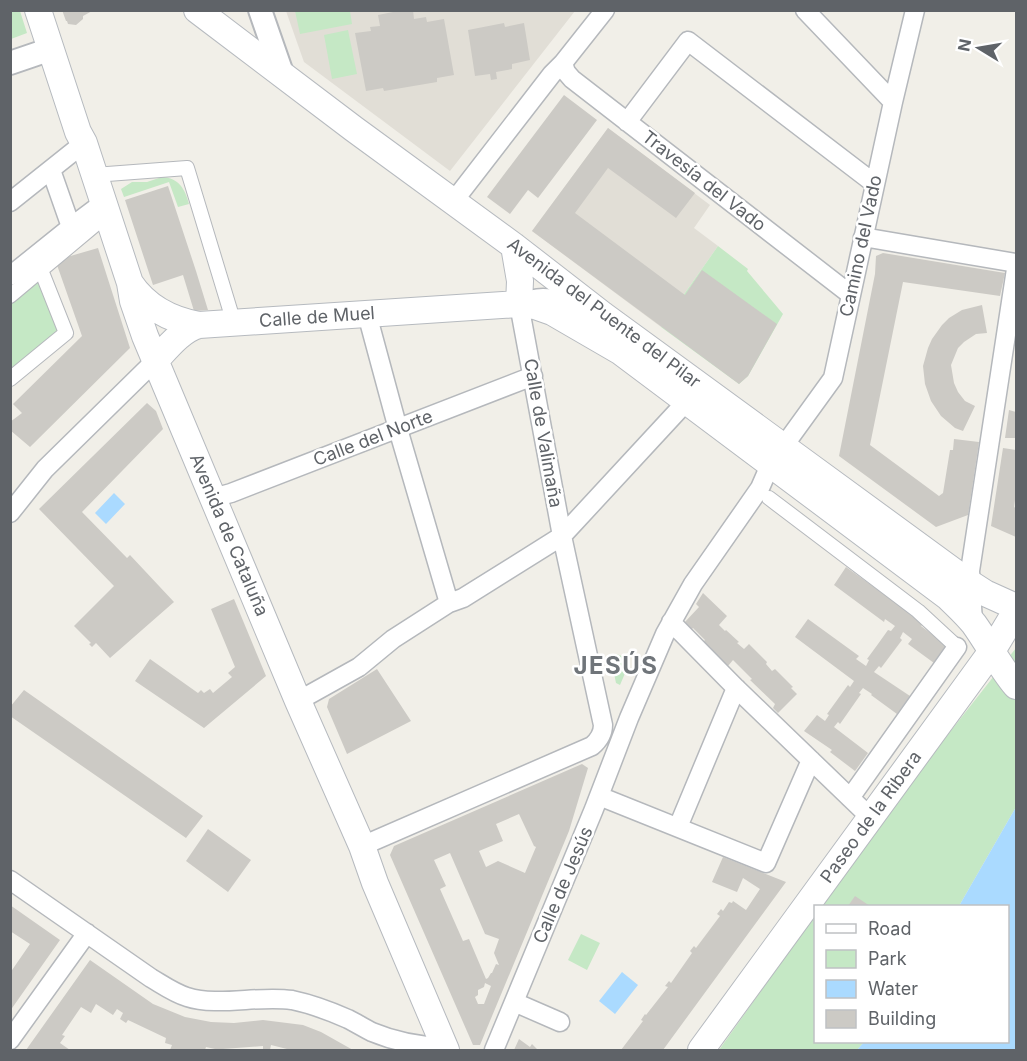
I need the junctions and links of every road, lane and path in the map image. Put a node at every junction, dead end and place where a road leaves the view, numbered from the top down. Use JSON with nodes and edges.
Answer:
{"nodes":[{"id":1,"x":38,"y":10,"type":"edge"},
{"id":2,"x":197,"y":10,"type":"edge"},
{"id":3,"x":260,"y":10,"type":"edge"},
{"id":4,"x":605,"y":10,"type":"edge"},
{"id":5,"x":806,"y":10,"type":"edge"},
{"id":6,"x":915,"y":10,"type":"edge"},
{"id":7,"x":51,"y":49,"type":"junction"},
{"id":8,"x":10,"y":63,"type":"edge"},
{"id":9,"x":563,"y":63,"type":"junction"},
{"id":10,"x":283,"y":76,"type":"junction"},
{"id":11,"x":893,"y":102,"type":"junction"},
{"id":12,"x":627,"y":122,"type":"junction"},
{"id":13,"x":84,"y":143,"type":"junction"},
{"id":14,"x":51,"y":170,"type":"junction"},
{"id":15,"x":94,"y":175,"type":"junction"},
{"id":16,"x":875,"y":184,"type":"junction"},
{"id":17,"x":10,"y":202,"type":"edge"},
{"id":18,"x":453,"y":202,"type":"junction"},
{"id":19,"x":100,"y":213,"type":"junction"},
{"id":20,"x":71,"y":227,"type":"junction"},
{"id":21,"x":863,"y":237,"type":"junction"},
{"id":22,"x":514,"y":246,"type":"junction"},
{"id":23,"x":1017,"y":263,"type":"edge"},
{"id":24,"x":1017,"y":269,"type":"edge"},
{"id":25,"x":41,"y":270,"type":"junction"},
{"id":26,"x":10,"y":276,"type":"edge"},
{"id":27,"x":130,"y":283,"type":"junction"},
{"id":28,"x":851,"y":295,"type":"junction"},
{"id":29,"x":10,"y":296,"type":"edge"},
{"id":30,"x":519,"y":304,"type":"junction"},
{"id":31,"x":367,"y":314,"type":"junction"},
{"id":32,"x":603,"y":315,"type":"junction"},
{"id":33,"x":234,"y":323,"type":"junction"},
{"id":34,"x":199,"y":325,"type":"junction"},
{"id":35,"x":156,"y":361,"type":"junction"},
{"id":36,"x":533,"y":376,"type":"junction"},
{"id":37,"x":10,"y":379,"type":"edge"},
{"id":38,"x":686,"y":402,"type":"junction"},
{"id":39,"x":398,"y":429,"type":"junction"},
{"id":40,"x":777,"y":456,"type":"junction"},
{"id":41,"x":213,"y":498,"type":"junction"},
{"id":42,"x":769,"y":498,"type":"dead end"},
{"id":43,"x":10,"y":513,"type":"edge"},
{"id":44,"x":562,"y":536,"type":"junction"},
{"id":45,"x":971,"y":584,"type":"junction"},
{"id":46,"x":449,"y":603,"type":"junction"},
{"id":47,"x":1017,"y":609,"type":"edge"},
{"id":48,"x":671,"y":622,"type":"junction"},
{"id":49,"x":973,"y":623,"type":"junction"},
{"id":50,"x":957,"y":647,"type":"joint"},
{"id":51,"x":992,"y":651,"type":"junction"},
{"id":52,"x":1013,"y":681,"type":"edge"},
{"id":53,"x":736,"y":688,"type":"junction"},
{"id":54,"x":298,"y":701,"type":"junction"},
{"id":55,"x":601,"y":715,"type":"junction"},
{"id":56,"x":629,"y":718,"type":"junction"},
{"id":57,"x":592,"y":746,"type":"junction"},
{"id":58,"x":811,"y":760,"type":"junction"},
{"id":59,"x":611,"y":763,"type":"junction"},
{"id":60,"x":599,"y":796,"type":"junction"},
{"id":61,"x":850,"y":798,"type":"junction"},
{"id":62,"x":871,"y":818,"type":"junction"},
{"id":63,"x":678,"y":827,"type":"junction"},
{"id":64,"x":362,"y":846,"type":"junction"},
{"id":65,"x":10,"y":880,"type":"edge"},
{"id":66,"x":87,"y":933,"type":"junction"},
{"id":67,"x":514,"y":1002,"type":"junction"},
{"id":68,"x":560,"y":1022,"type":"dead end"},
{"id":69,"x":10,"y":1040,"type":"edge"},
{"id":70,"x":444,"y":1049,"type":"edge"},
{"id":71,"x":494,"y":1050,"type":"edge"},
{"id":72,"x":701,"y":1050,"type":"edge"}],
"edges":[{"from":1,"to":7,"type":"main road","name":"Avenida de Cataluña"},
{"from":2,"to":10,"type":"main road","name":"Avenida del Puente del Pilar"},
{"from":3,"to":10,"type":"street"},
{"from":4,"to":9,"type":"street"},
{"from":5,"to":11,"type":"street"},
{"from":6,"to":11,"type":"street","name":"Camino del Vado"},
{"from":7,"to":8,"type":"street"},
{"from":7,"to":13,"type":"main road","name":"Avenida de Cataluña"},
{"from":9,"to":12,"type":"street","name":"Travesía del Vado"},
{"from":9,"to":18,"type":"street"},
{"from":10,"to":18,"type":"main road","name":"Avenida del Puente del Pilar"},
{"from":11,"to":16,"type":"street","name":"Camino del Vado"},
{"from":12,"to":16,"type":"street"},
{"from":12,"to":28,"type":"street","name":"Travesía del Vado"},
{"from":13,"to":14,"type":"street"},
{"from":13,"to":15,"type":"main road","name":"Avenida de Cataluña"},
{"from":14,"to":17,"type":"street"},
{"from":14,"to":20,"type":"street"},
{"from":15,"to":19,"type":"main road","name":"Avenida de Cataluña"},
{"from":15,"to":33,"type":"street"},
{"from":16,"to":21,"type":"street","name":"Camino del Vado"},
{"from":18,"to":22,"type":"main road","name":"Avenida del Puente del Pilar"},
{"from":19,"to":20,"type":"street"},
{"from":19,"to":25,"type":"street"},
{"from":19,"to":27,"type":"main road","name":"Avenida de Cataluña"},
{"from":20,"to":26,"type":"street"},
{"from":21,"to":23,"type":"street"},
{"from":21,"to":28,"type":"street","name":"Camino del Vado"},
{"from":22,"to":30,"type":"main road"},
{"from":22,"to":32,"type":"main road","name":"Avenida del Puente del Pilar"},
{"from":24,"to":45,"type":"street"},
{"from":25,"to":29,"type":"street"},
{"from":25,"to":37,"type":"street"},
{"from":27,"to":34,"type":"main road","name":"Calle de Muel"},
{"from":27,"to":35,"type":"main road","name":"Avenida de Cataluña"},
{"from":28,"to":40,"type":"street","name":"Camino del Vado"},
{"from":30,"to":31,"type":"main road","name":"Calle de Muel"},
{"from":30,"to":32,"type":"street"},
{"from":30,"to":36,"type":"street","name":"Calle de Valimaña"},
{"from":30,"to":38,"type":"main road","name":"Avenida del Puente del Pilar"},
{"from":31,"to":33,"type":"main road","name":"Calle de Muel"},
{"from":31,"to":39,"type":"street"},
{"from":32,"to":40,"type":"main road","name":"Avenida del Puente del Pilar"},
{"from":33,"to":34,"type":"main road","name":"Calle de Muel"},
{"from":34,"to":35,"type":"main road"},
{"from":35,"to":41,"type":"main road","name":"Avenida de Cataluña"},
{"from":35,"to":43,"type":"street"},
{"from":36,"to":39,"type":"street","name":"Calle del Norte"},
{"from":36,"to":44,"type":"street","name":"Calle de Valimaña"},
{"from":38,"to":40,"type":"main road","name":"Avenida del Puente del Pilar"},
{"from":38,"to":44,"type":"street"},
{"from":39,"to":41,"type":"street","name":"Calle del Norte"},
{"from":39,"to":46,"type":"street"},
{"from":40,"to":45,"type":"main road","name":"Avenida del Puente del Pilar"},
{"from":40,"to":48,"type":"street","name":"Calle de Jesús"},
{"from":40,"to":49,"type":"main road","name":"Avenida del Puente del Pilar"},
{"from":41,"to":54,"type":"main road","name":"Avenida de Cataluña"},
{"from":42,"to":50,"type":"street"},
{"from":44,"to":46,"type":"street"},
{"from":44,"to":55,"type":"street","name":"Calle de Valimaña"},
{"from":45,"to":47,"type":"main road","name":"Avenida del Puente del Pilar"},
{"from":45,"to":49,"type":"street"},
{"from":46,"to":54,"type":"street"},
{"from":47,"to":51,"type":"main road","name":"Paseo de la Ribera"},
{"from":48,"to":53,"type":"street"},
{"from":48,"to":56,"type":"street","name":"Calle de Jesús"},
{"from":49,"to":51,"type":"main road","name":"Avenida del Puente del Pilar"},
{"from":50,"to":61,"type":"street"},
{"from":51,"to":52,"type":"main road","name":"Avenida del Puente del Pilar"},
{"from":51,"to":62,"type":"main road","name":"Paseo de la Ribera"},
{"from":53,"to":58,"type":"street"},
{"from":53,"to":63,"type":"street"},
{"from":54,"to":64,"type":"main road","name":"Avenida de Cataluña"},
{"from":55,"to":56,"type":"street"},
{"from":55,"to":57,"type":"street"},
{"from":56,"to":59,"type":"street","name":"Calle de Jesús"},
{"from":57,"to":59,"type":"street"},
{"from":57,"to":64,"type":"street"},
{"from":58,"to":61,"type":"street"},
{"from":58,"to":63,"type":"street"},
{"from":59,"to":60,"type":"street","name":"Calle de Jesús"},
{"from":60,"to":63,"type":"street"},
{"from":60,"to":67,"type":"street","name":"Calle de Jesús"},
{"from":61,"to":62,"type":"street"},
{"from":62,"to":72,"type":"main road","name":"Paseo de la Ribera"},
{"from":64,"to":70,"type":"main road","name":"Avenida de Cataluña"},
{"from":65,"to":66,"type":"street"},
{"from":66,"to":69,"type":"street"},
{"from":66,"to":70,"type":"street"},
{"from":67,"to":68,"type":"street"},
{"from":67,"to":71,"type":"street","name":"Calle de Jesús"}]}
